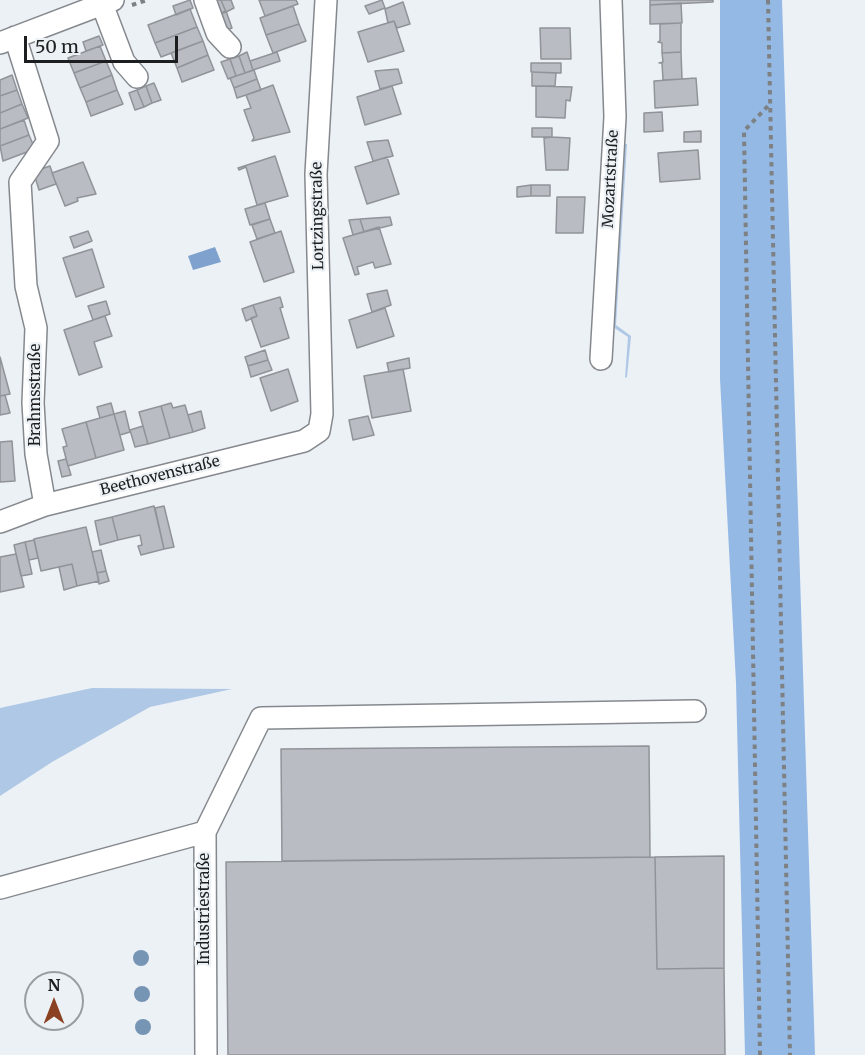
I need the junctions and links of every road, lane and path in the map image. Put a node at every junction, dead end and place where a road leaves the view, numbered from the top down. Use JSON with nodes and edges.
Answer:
{"nodes":[{"id":1,"x":205,"y":0,"type":"edge"},
{"id":2,"x":326,"y":0,"type":"edge"},
{"id":3,"x":611,"y":0,"type":"edge"},
{"id":4,"x":768,"y":0,"type":"edge"},
{"id":5,"x":107,"y":2,"type":"edge"},
{"id":6,"x":7,"y":40,"type":"edge"},
{"id":7,"x":230,"y":47,"type":"dead end"},
{"id":8,"x":137,"y":76,"type":"dead end"},
{"id":9,"x":770,"y":104,"type":"junction"},
{"id":10,"x":601,"y":358,"type":"dead end"},
{"id":11,"x":319,"y":431,"type":"joint"},
{"id":12,"x":45,"y":505,"type":"junction"},
{"id":13,"x":0,"y":522,"type":"edge"},
{"id":14,"x":695,"y":711,"type":"dead end"},
{"id":15,"x":205,"y":832,"type":"junction"},
{"id":16,"x":0,"y":888,"type":"edge"},
{"id":17,"x":206,"y":1055,"type":"edge"},
{"id":18,"x":759,"y":1055,"type":"edge"},
{"id":19,"x":790,"y":1055,"type":"edge"}],
"edges":[{"from":1,"to":7,"type":"street"},
{"from":2,"to":11,"type":"street","name":"Lortzingstraße"},
{"from":3,"to":10,"type":"street","name":"Mozartstraße"},
{"from":4,"to":9,"type":"path"},
{"from":5,"to":6,"type":"street"},
{"from":5,"to":8,"type":"street"},
{"from":6,"to":12,"type":"street","name":"Brahmsstraße"},
{"from":9,"to":18,"type":"path"},
{"from":9,"to":19,"type":"path"},
{"from":11,"to":12,"type":"street","name":"Beethovenstraße"},
{"from":12,"to":13,"type":"street","name":"Beethovenstraße"},
{"from":14,"to":15,"type":"street"},
{"from":15,"to":16,"type":"street","name":"Industriestraße"},
{"from":15,"to":17,"type":"street","name":"Industriestraße"}]}
